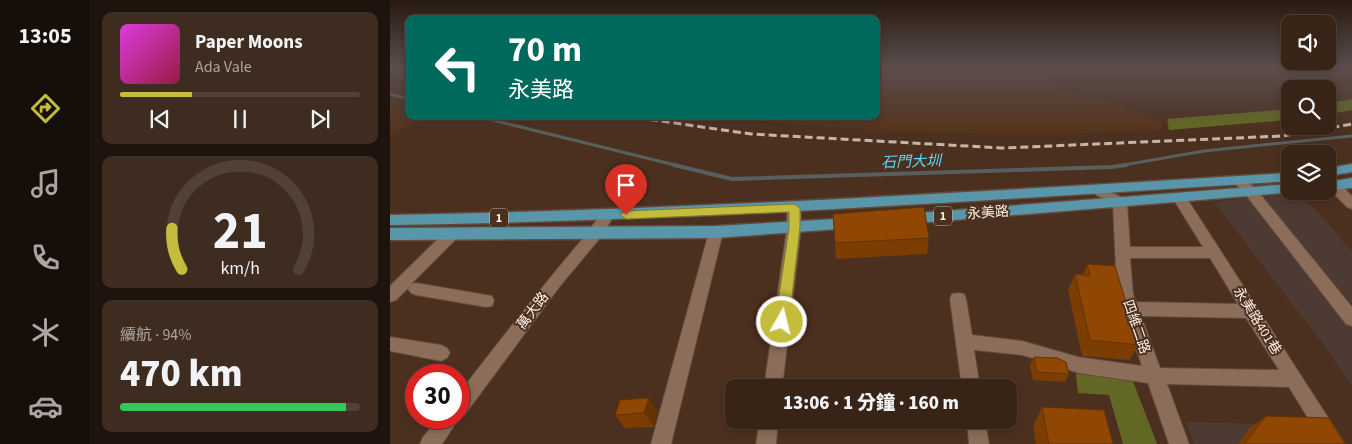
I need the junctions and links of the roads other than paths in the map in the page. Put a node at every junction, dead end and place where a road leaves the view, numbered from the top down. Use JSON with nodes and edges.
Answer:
{"nodes":[{"id":1,"x":1352,"y":168,"type":"edge"},
{"id":2,"x":1336,"y":171,"type":"edge"},
{"id":3,"x":1281,"y":177,"type":"edge"},
{"id":4,"x":1238,"y":180,"type":"junction"},
{"id":5,"x":1352,"y":182,"type":"edge"},
{"id":6,"x":1336,"y":185,"type":"edge"},
{"id":7,"x":1096,"y":189,"type":"junction"},
{"id":8,"x":1281,"y":190,"type":"edge"},
{"id":9,"x":1336,"y":191,"type":"edge"},
{"id":10,"x":1250,"y":192,"type":"junction"},
{"id":11,"x":1179,"y":197,"type":"junction"},
{"id":12,"x":1120,"y":202,"type":"junction"},
{"id":13,"x":1352,"y":204,"type":"edge"},
{"id":14,"x":794,"y":208,"type":"junction"},
{"id":15,"x":607,"y":216,"type":"junction"},
{"id":16,"x":390,"y":220,"type":"edge"},
{"id":17,"x":895,"y":220,"type":"edge"},
{"id":18,"x":865,"y":222,"type":"edge"},
{"id":19,"x":794,"y":228,"type":"junction"},
{"id":20,"x":716,"y":232,"type":"junction"},
{"id":21,"x":390,"y":234,"type":"edge"},
{"id":22,"x":453,"y":234,"type":"junction"},
{"id":23,"x":595,"y":234,"type":"junction"},
{"id":24,"x":1122,"y":252,"type":"junction"},
{"id":25,"x":1214,"y":253,"type":"junction"},
{"id":26,"x":416,"y":289,"type":"dead end"},
{"id":27,"x":390,"y":296,"type":"edge"},
{"id":28,"x":958,"y":299,"type":"dead end"},
{"id":29,"x":486,"y":301,"type":"dead end"},
{"id":30,"x":1130,"y":309,"type":"junction"},
{"id":31,"x":1251,"y":311,"type":"junction"},
{"id":32,"x":1352,"y":319,"type":"edge"},
{"id":33,"x":964,"y":342,"type":"junction"},
{"id":34,"x":390,"y":344,"type":"edge"},
{"id":35,"x":441,"y":353,"type":"dead end"},
{"id":36,"x":1153,"y":376,"type":"junction"},
{"id":37,"x":774,"y":379,"type":"edge"},
{"id":38,"x":970,"y":379,"type":"edge"},
{"id":39,"x":1294,"y":379,"type":"junction"},
{"id":40,"x":470,"y":393,"type":"edge"},
{"id":41,"x":442,"y":429,"type":"edge"},
{"id":42,"x":768,"y":429,"type":"edge"},
{"id":43,"x":977,"y":429,"type":"edge"},
{"id":44,"x":430,"y":444,"type":"edge"},
{"id":45,"x":661,"y":444,"type":"edge"},
{"id":46,"x":766,"y":444,"type":"edge"},
{"id":47,"x":979,"y":444,"type":"edge"},
{"id":48,"x":1179,"y":444,"type":"edge"},
{"id":49,"x":1335,"y":444,"type":"edge"}],
"edges":[{"from":1,"to":2,"type":"main road"},
{"from":3,"to":4,"type":"main road","name":"永美路","number":"1"},
{"from":4,"to":7,"type":"main road","name":"永美路","number":"1"},
{"from":4,"to":10,"type":"street"},
{"from":5,"to":6,"type":"main road"},
{"from":7,"to":12,"type":"street"},
{"from":7,"to":14,"type":"main road","name":"永美路","number":"1"},
{"from":8,"to":10,"type":"main road","name":"永美路","number":"1"},
{"from":9,"to":13,"type":"street"},
{"from":10,"to":11,"type":"main road","name":"永美路","number":"1"},
{"from":10,"to":32,"type":"street"},
{"from":11,"to":12,"type":"main road","name":"永美路","number":"1"},
{"from":11,"to":25,"type":"street","name":"永美路401巷"},
{"from":12,"to":17,"type":"main road","name":"永美路","number":"1"},
{"from":12,"to":24,"type":"street","name":"四維二路"},
{"from":14,"to":15,"type":"main road","name":"永美路","number":"1"},
{"from":14,"to":19,"type":"street"},
{"from":15,"to":16,"type":"main road","number":"1"},
{"from":15,"to":23,"type":"street","name":"萬大路"},
{"from":18,"to":19,"type":"main road","number":"1"},
{"from":19,"to":20,"type":"main road","number":"1"},
{"from":19,"to":37,"type":"street"},
{"from":20,"to":23,"type":"main road","number":"1"},
{"from":20,"to":45,"type":"street"},
{"from":21,"to":22,"type":"main road","number":"1"},
{"from":22,"to":23,"type":"main road","number":"1"},
{"from":22,"to":27,"type":"street"},
{"from":23,"to":40,"type":"street","name":"萬大路"},
{"from":24,"to":25,"type":"street"},
{"from":24,"to":30,"type":"street","name":"四維二路"},
{"from":25,"to":31,"type":"street","name":"永美路401巷"},
{"from":26,"to":29,"type":"street"},
{"from":28,"to":33,"type":"street"},
{"from":30,"to":31,"type":"street"},
{"from":30,"to":36,"type":"street","name":"四維二路"},
{"from":31,"to":39,"type":"street","name":"永美路401巷"},
{"from":33,"to":36,"type":"street"},
{"from":33,"to":38,"type":"street"},
{"from":34,"to":35,"type":"street"},
{"from":36,"to":39,"type":"street"},
{"from":36,"to":48,"type":"street","name":"四維二路"},
{"from":39,"to":49,"type":"street","name":"永美路401巷"},
{"from":41,"to":44,"type":"street"},
{"from":42,"to":46,"type":"street"},
{"from":43,"to":47,"type":"street"}]}
